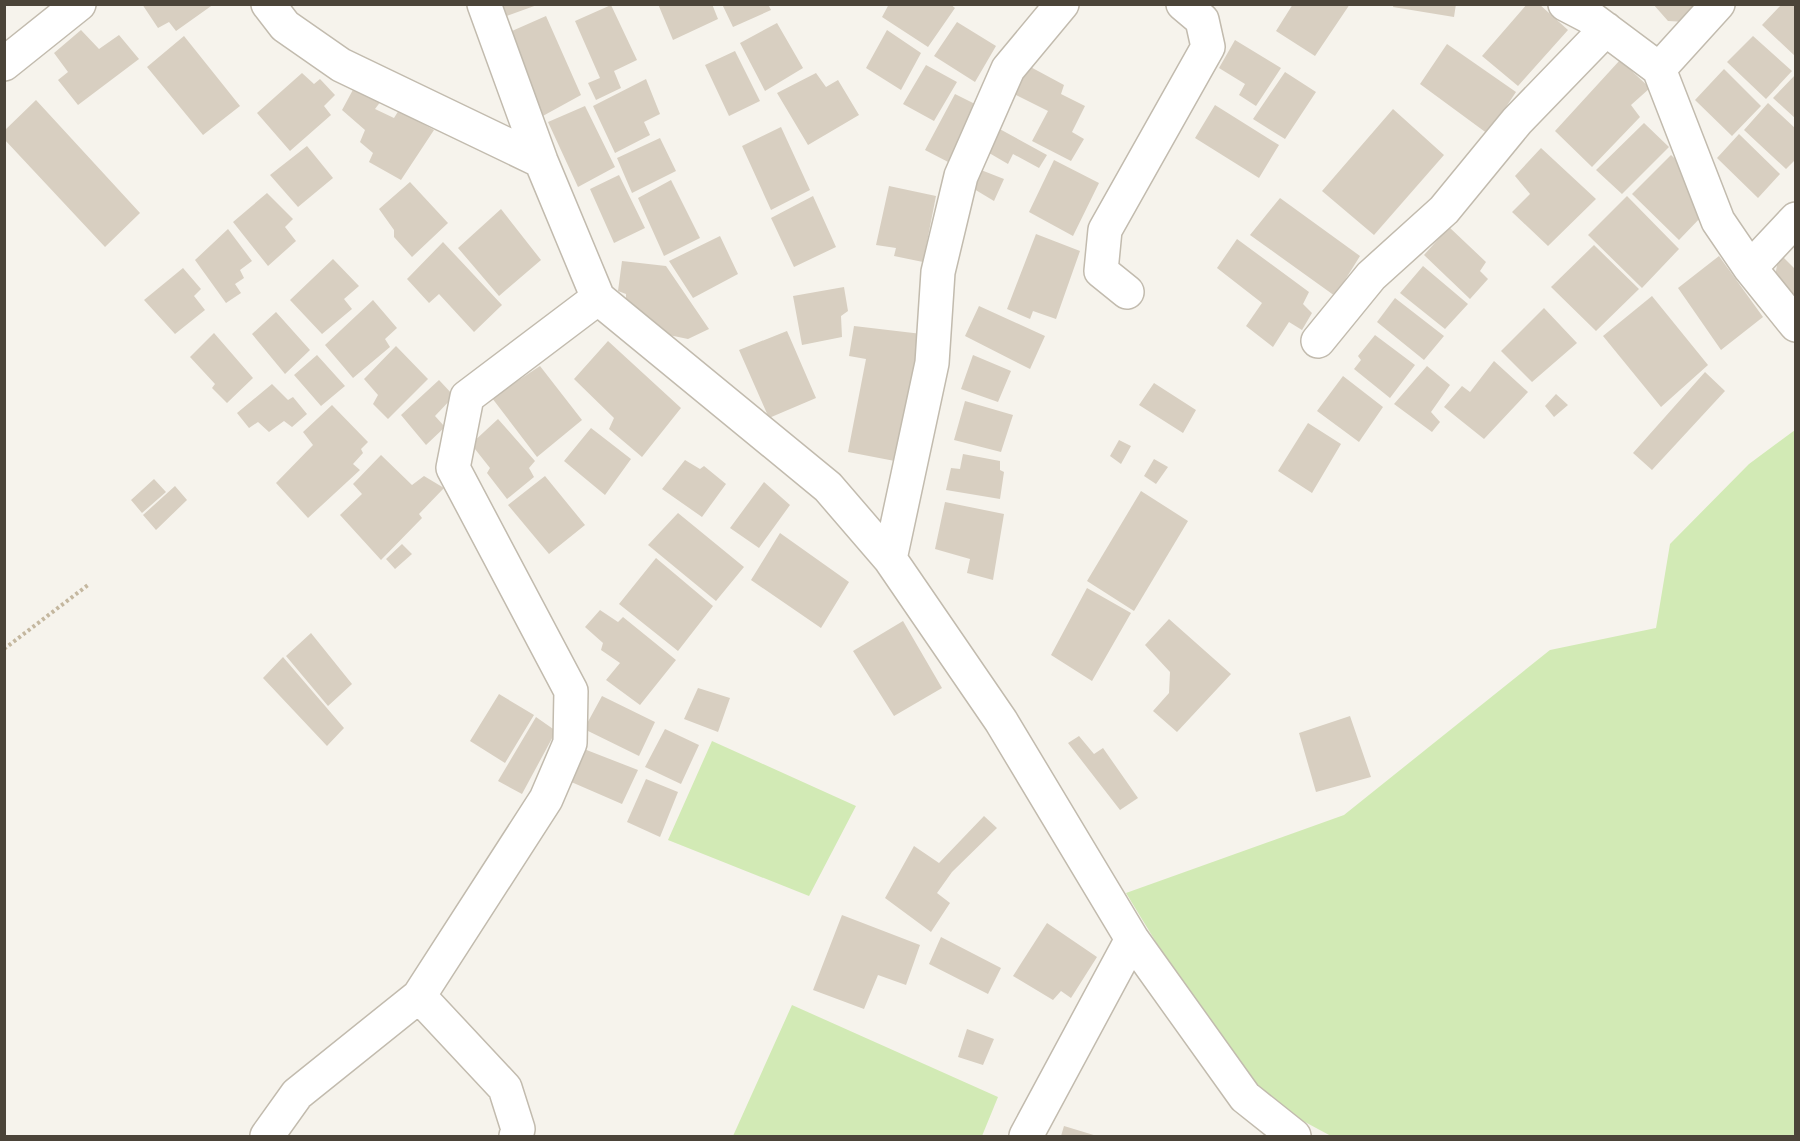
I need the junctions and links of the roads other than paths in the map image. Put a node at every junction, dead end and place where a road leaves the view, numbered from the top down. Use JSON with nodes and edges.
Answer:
{"nodes":[{"id":1,"x":79,"y":4,"type":"edge"},
{"id":2,"x":268,"y":4,"type":"edge"},
{"id":3,"x":484,"y":4,"type":"edge"},
{"id":4,"x":1062,"y":4,"type":"edge"},
{"id":5,"x":1183,"y":4,"type":"edge"},
{"id":6,"x":1718,"y":4,"type":"edge"},
{"id":7,"x":1588,"y":14,"type":"edge"},
{"id":8,"x":4,"y":64,"type":"edge"},
{"id":9,"x":1659,"y":69,"type":"junction"},
{"id":10,"x":542,"y":160,"type":"junction"},
{"id":11,"x":1796,"y":219,"type":"edge"},
{"id":12,"x":1750,"y":268,"type":"junction"},
{"id":13,"x":1127,"y":292,"type":"dead end"},
{"id":14,"x":598,"y":297,"type":"junction"},
{"id":15,"x":1796,"y":325,"type":"edge"},
{"id":16,"x":1318,"y":341,"type":"dead end"},
{"id":17,"x":890,"y":559,"type":"junction"},
{"id":18,"x":1132,"y":939,"type":"junction"},
{"id":19,"x":419,"y":996,"type":"junction"},
{"id":20,"x":267,"y":1137,"type":"edge"},
{"id":21,"x":516,"y":1137,"type":"edge"},
{"id":22,"x":1026,"y":1137,"type":"edge"},
{"id":23,"x":1294,"y":1137,"type":"edge"}],
"edges":[{"from":1,"to":8,"type":"street"},
{"from":2,"to":10,"type":"street"},
{"from":3,"to":10,"type":"street"},
{"from":4,"to":17,"type":"street"},
{"from":5,"to":13,"type":"street"},
{"from":6,"to":9,"type":"street"},
{"from":7,"to":9,"type":"street"},
{"from":7,"to":16,"type":"street"},
{"from":9,"to":12,"type":"street"},
{"from":10,"to":14,"type":"street"},
{"from":11,"to":12,"type":"street"},
{"from":12,"to":15,"type":"street"},
{"from":14,"to":17,"type":"street"},
{"from":14,"to":19,"type":"street"},
{"from":17,"to":18,"type":"street"},
{"from":18,"to":22,"type":"street"},
{"from":18,"to":23,"type":"street"},
{"from":19,"to":20,"type":"street"},
{"from":19,"to":21,"type":"street"}]}
